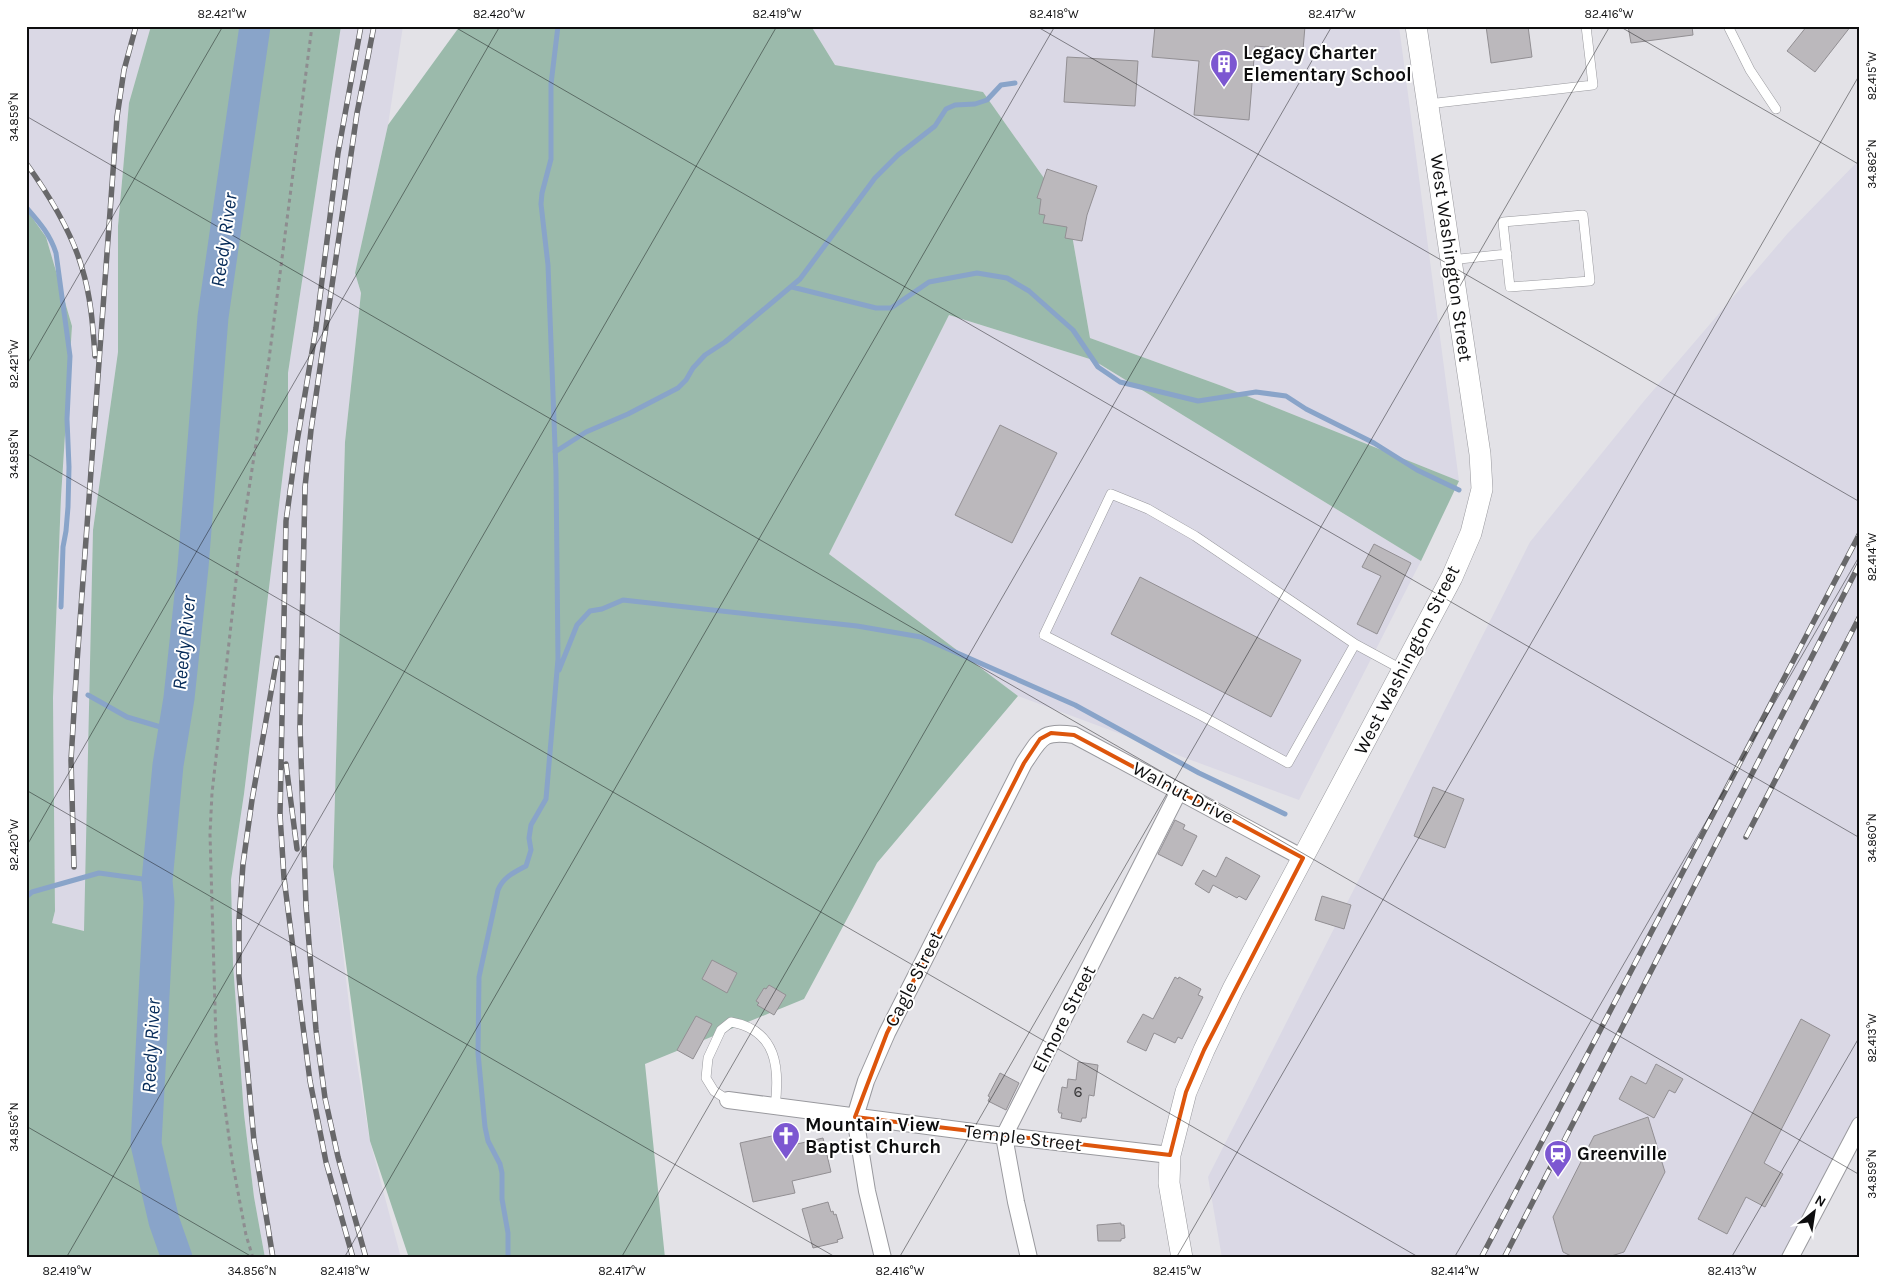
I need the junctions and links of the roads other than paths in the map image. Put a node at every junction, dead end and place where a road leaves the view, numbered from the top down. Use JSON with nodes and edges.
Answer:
{"nodes":[{"id":1,"x":1416,"y":26,"type":"edge"},
{"id":2,"x":1586,"y":26,"type":"edge"},
{"id":3,"x":1728,"y":26,"type":"edge"},
{"id":4,"x":1428,"y":104,"type":"junction"},
{"id":5,"x":1776,"y":109,"type":"dead end"},
{"id":6,"x":1507,"y":254,"type":"junction"},
{"id":7,"x":1450,"y":260,"type":"junction"},
{"id":8,"x":1355,"y":644,"type":"junction"},
{"id":9,"x":1403,"y":671,"type":"junction"},
{"id":10,"x":1061,"y":733,"type":"joint"},
{"id":11,"x":1179,"y":791,"type":"junction"},
{"id":12,"x":1303,"y":858,"type":"junction"},
{"id":13,"x":728,"y":1100,"type":"joint"},
{"id":14,"x":775,"y":1107,"type":"junction"},
{"id":15,"x":855,"y":1117,"type":"junction"},
{"id":16,"x":1860,"y":1125,"type":"edge"},
{"id":17,"x":1004,"y":1136,"type":"junction"},
{"id":18,"x":1854,"y":1151,"type":"edge"},
{"id":19,"x":1170,"y":1155,"type":"junction"},
{"id":20,"x":883,"y":1258,"type":"edge"},
{"id":21,"x":1029,"y":1258,"type":"edge"},
{"id":22,"x":1182,"y":1258,"type":"edge"},
{"id":23,"x":1790,"y":1258,"type":"edge"}],
"edges":[{"from":1,"to":4,"type":"street","name":"West Washington Street"},
{"from":2,"to":4,"type":"lane"},
{"from":3,"to":5,"type":"lane"},
{"from":4,"to":7,"type":"street","name":"West Washington Street"},
{"from":6,"to":6,"type":"lane"},
{"from":6,"to":7,"type":"lane"},
{"from":7,"to":9,"type":"street","name":"West Washington Street"},
{"from":8,"to":8,"type":"lane"},
{"from":8,"to":9,"type":"lane"},
{"from":9,"to":12,"type":"street","name":"West Washington Street"},
{"from":10,"to":11,"type":"street","name":"Walnut Drive"},
{"from":10,"to":15,"type":"street","name":"Cagle Street"},
{"from":11,"to":12,"type":"street","name":"Walnut Drive"},
{"from":11,"to":17,"type":"street","name":"Elmore Street"},
{"from":12,"to":19,"type":"street","name":"West Washington Street"},
{"from":13,"to":14,"type":"street","name":"Temple Street"},
{"from":13,"to":14,"type":"lane"},
{"from":14,"to":15,"type":"street","name":"Temple Street"},
{"from":15,"to":17,"type":"street","name":"Temple Street"},
{"from":15,"to":20,"type":"street","name":"Cagle Street"},
{"from":16,"to":18,"type":"street"},
{"from":17,"to":19,"type":"street","name":"Temple Street"},
{"from":17,"to":21,"type":"street"},
{"from":18,"to":23,"type":"street"},
{"from":19,"to":22,"type":"street","name":"West Washington Street"}]}
